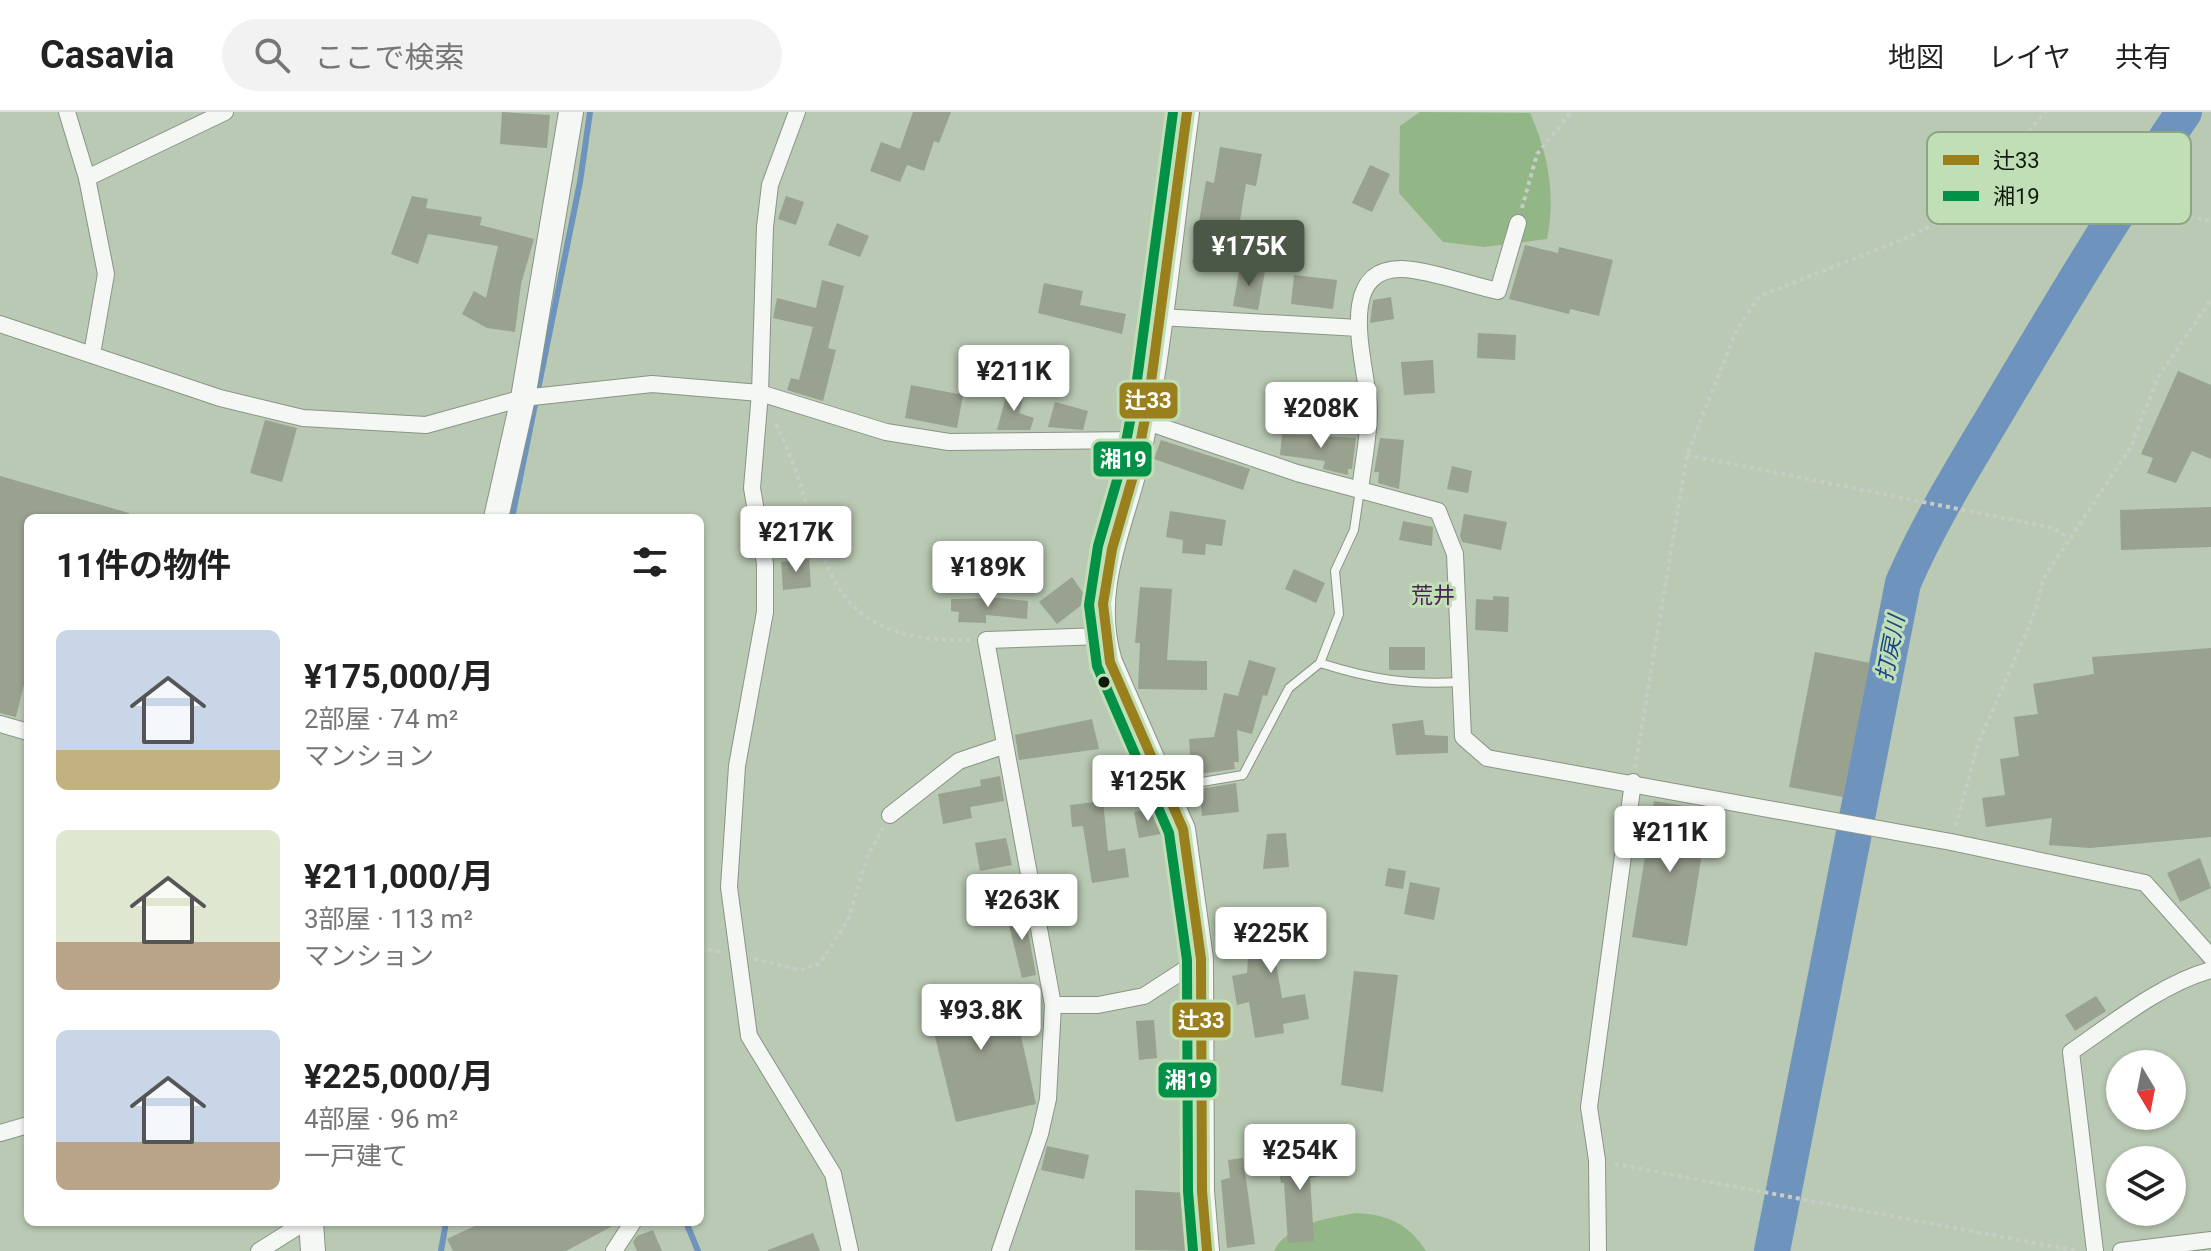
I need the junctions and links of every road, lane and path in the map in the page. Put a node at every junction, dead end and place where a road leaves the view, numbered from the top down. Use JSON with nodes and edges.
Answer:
{"nodes":[{"id":1,"x":67,"y":112,"type":"edge"},
{"id":2,"x":225,"y":112,"type":"edge"},
{"id":3,"x":571,"y":112,"type":"edge"},
{"id":4,"x":797,"y":112,"type":"edge"},
{"id":5,"x":1187,"y":112,"type":"edge"},
{"id":6,"x":1571,"y":112,"type":"edge"},
{"id":7,"x":2045,"y":112,"type":"edge"},
{"id":8,"x":2028,"y":132,"type":"edge"},
{"id":9,"x":87,"y":178,"type":"junction"},
{"id":10,"x":2191,"y":218,"type":"edge"},
{"id":11,"x":2211,"y":221,"type":"edge"},
{"id":12,"x":1518,"y":223,"type":"joint"},
{"id":13,"x":1934,"y":224,"type":"edge"},
{"id":14,"x":2211,"y":300,"type":"edge"},
{"id":15,"x":1159,"y":317,"type":"junction"},
{"id":16,"x":0,"y":324,"type":"edge"},
{"id":17,"x":1359,"y":328,"type":"junction"},
{"id":18,"x":92,"y":354,"type":"junction"},
{"id":19,"x":760,"y":393,"type":"junction"},
{"id":20,"x":523,"y":398,"type":"junction"},
{"id":21,"x":1143,"y":430,"type":"junction"},
{"id":22,"x":1687,"y":455,"type":"junction"},
{"id":23,"x":1360,"y":490,"type":"junction"},
{"id":24,"x":497,"y":514,"type":"edge"},
{"id":25,"x":2068,"y":538,"type":"junction"},
{"id":26,"x":1102,"y":636,"type":"junction"},
{"id":27,"x":986,"y":640,"type":"junction"},
{"id":28,"x":1320,"y":663,"type":"junction"},
{"id":29,"x":1460,"y":682,"type":"junction"},
{"id":30,"x":0,"y":724,"type":"edge"},
{"id":31,"x":24,"y":731,"type":"edge"},
{"id":32,"x":1003,"y":746,"type":"junction"},
{"id":33,"x":1162,"y":782,"type":"junction"},
{"id":34,"x":1633,"y":782,"type":"junction"},
{"id":35,"x":890,"y":815,"type":"joint"},
{"id":36,"x":1951,"y":842,"type":"junction"},
{"id":37,"x":737,"y":955,"type":"junction"},
{"id":38,"x":2211,"y":957,"type":"edge"},
{"id":39,"x":1201,"y":959,"type":"junction"},
{"id":40,"x":2211,"y":970,"type":"edge"},
{"id":41,"x":1053,"y":1005,"type":"junction"},
{"id":42,"x":24,"y":1126,"type":"edge"},
{"id":43,"x":0,"y":1133,"type":"edge"},
{"id":44,"x":1597,"y":1160,"type":"junction"},
{"id":45,"x":301,"y":1226,"type":"edge"},
{"id":46,"x":309,"y":1226,"type":"edge"},
{"id":47,"x":630,"y":1226,"type":"edge"},
{"id":48,"x":2211,"y":1240,"type":"edge"},
{"id":49,"x":259,"y":1251,"type":"edge"},
{"id":50,"x":313,"y":1251,"type":"edge"},
{"id":51,"x":614,"y":1251,"type":"edge"},
{"id":52,"x":850,"y":1251,"type":"edge"},
{"id":53,"x":1000,"y":1251,"type":"edge"},
{"id":54,"x":1207,"y":1251,"type":"edge"},
{"id":55,"x":1598,"y":1251,"type":"edge"},
{"id":56,"x":2077,"y":1251,"type":"edge"},
{"id":57,"x":2095,"y":1251,"type":"edge"},
{"id":58,"x":2121,"y":1251,"type":"edge"}],
"edges":[{"from":1,"to":9,"type":"street"},
{"from":2,"to":9,"type":"street"},
{"from":3,"to":20,"type":"street"},
{"from":4,"to":19,"type":"street"},
{"from":5,"to":15,"type":"street"},
{"from":6,"to":12,"type":"path"},
{"from":7,"to":8,"type":"path"},
{"from":9,"to":18,"type":"street"},
{"from":10,"to":11,"type":"path"},
{"from":12,"to":17,"type":"street"},
{"from":13,"to":22,"type":"path"},
{"from":14,"to":25,"type":"path"},
{"from":15,"to":17,"type":"street"},
{"from":15,"to":21,"type":"street"},
{"from":16,"to":18,"type":"street"},
{"from":17,"to":23,"type":"street"},
{"from":18,"to":20,"type":"street"},
{"from":19,"to":20,"type":"street"},
{"from":19,"to":21,"type":"street"},
{"from":19,"to":27,"type":"path"},
{"from":19,"to":37,"type":"street"},
{"from":20,"to":24,"type":"street"},
{"from":21,"to":23,"type":"street"},
{"from":21,"to":26,"type":"street"},
{"from":22,"to":25,"type":"path"},
{"from":22,"to":34,"type":"path"},
{"from":23,"to":28,"type":"lane"},
{"from":23,"to":29,"type":"street"},
{"from":25,"to":36,"type":"path"},
{"from":26,"to":27,"type":"street"},
{"from":26,"to":33,"type":"street"},
{"from":27,"to":32,"type":"street"},
{"from":28,"to":29,"type":"lane"},
{"from":28,"to":33,"type":"lane"},
{"from":29,"to":34,"type":"street"},
{"from":30,"to":31,"type":"street"},
{"from":32,"to":35,"type":"street"},
{"from":32,"to":41,"type":"street"},
{"from":33,"to":39,"type":"street"},
{"from":34,"to":36,"type":"street"},
{"from":34,"to":44,"type":"street"},
{"from":35,"to":37,"type":"path"},
{"from":36,"to":38,"type":"street"},
{"from":37,"to":52,"type":"street"},
{"from":39,"to":41,"type":"street"},
{"from":39,"to":54,"type":"street"},
{"from":40,"to":57,"type":"street"},
{"from":41,"to":53,"type":"street"},
{"from":42,"to":43,"type":"street"},
{"from":44,"to":55,"type":"street"},
{"from":44,"to":56,"type":"path"},
{"from":45,"to":49,"type":"street"},
{"from":46,"to":50,"type":"street"},
{"from":47,"to":51,"type":"street"},
{"from":48,"to":58,"type":"street"}]}
